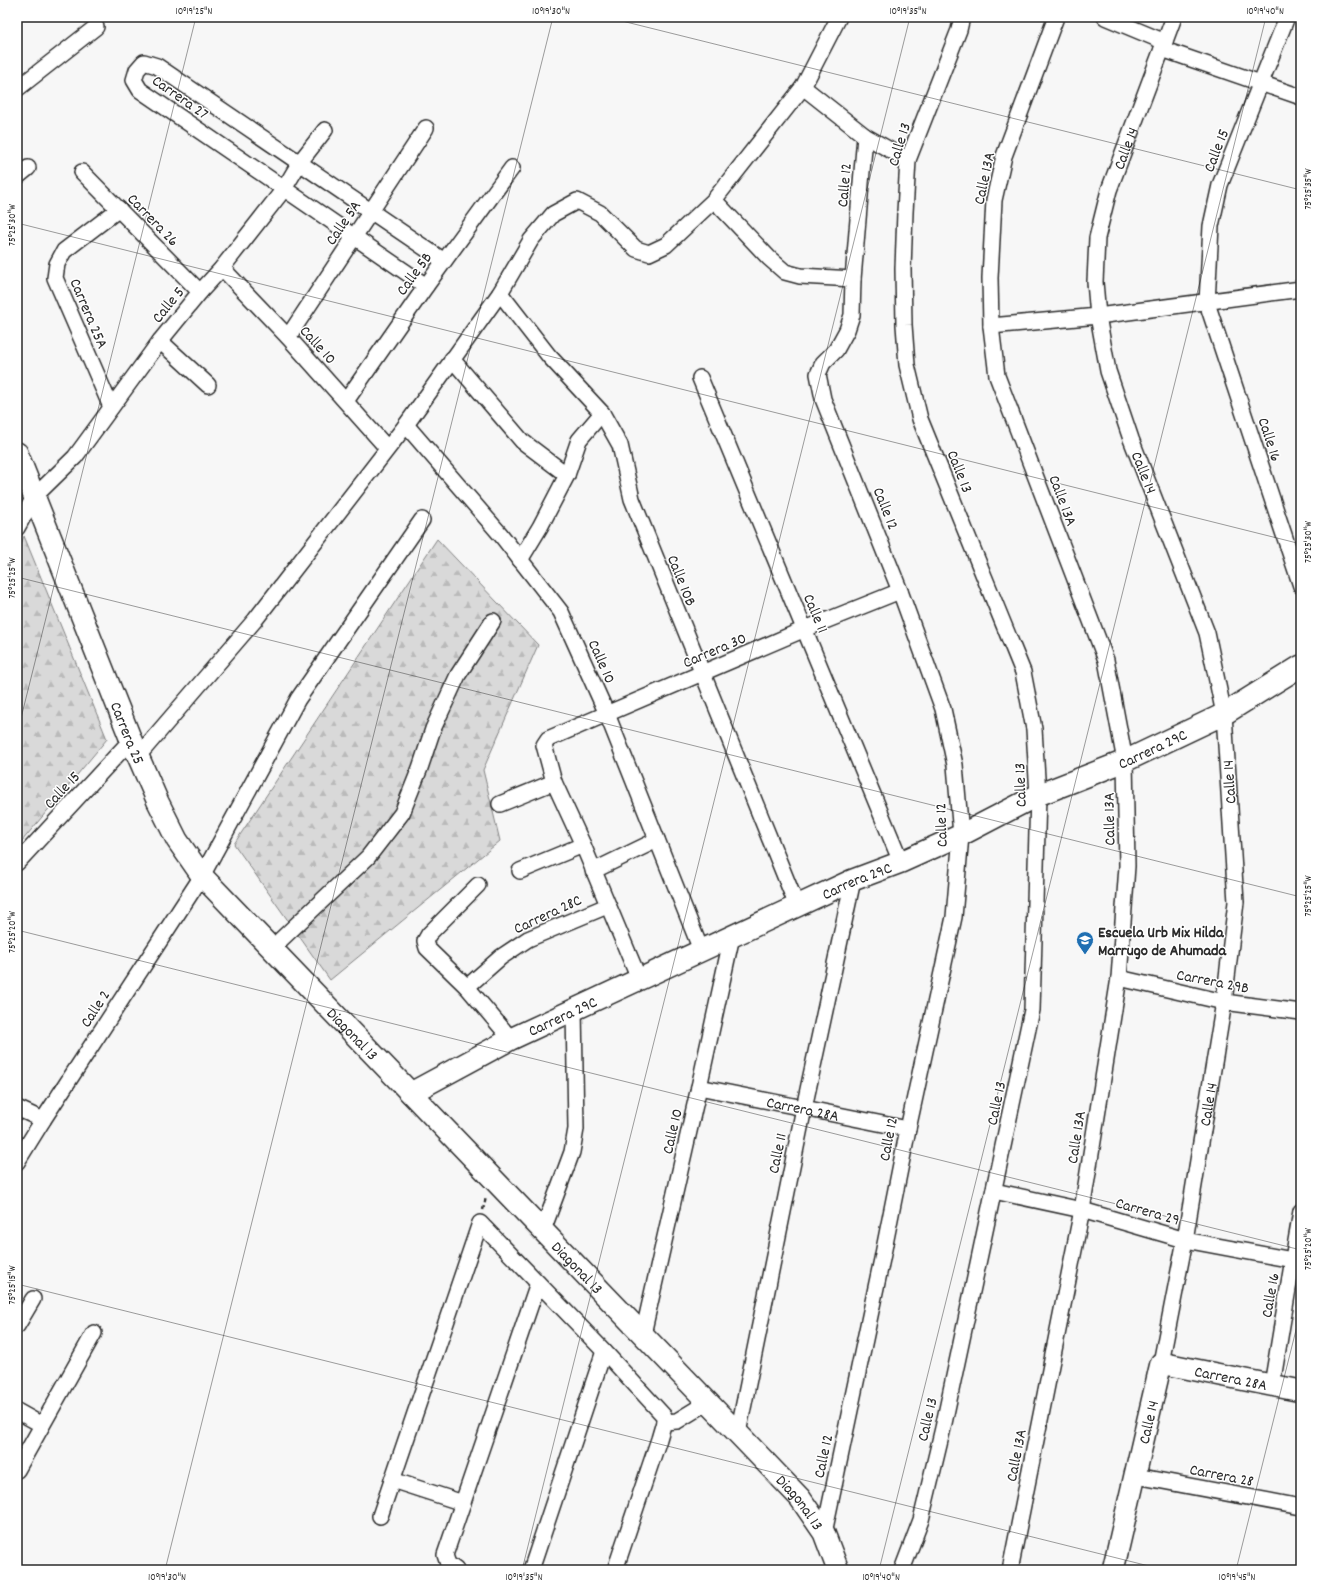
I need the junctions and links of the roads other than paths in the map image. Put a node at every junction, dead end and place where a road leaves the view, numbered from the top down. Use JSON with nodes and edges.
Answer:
{"nodes":[{"id":1,"x":839,"y":17,"type":"edge"},
{"id":2,"x":962,"y":17,"type":"edge"},
{"id":3,"x":1056,"y":17,"type":"edge"},
{"id":4,"x":1105,"y":17,"type":"edge"},
{"id":5,"x":1174,"y":17,"type":"edge"},
{"id":6,"x":1287,"y":17,"type":"edge"},
{"id":7,"x":96,"y":27,"type":"dead end"},
{"id":8,"x":1164,"y":46,"type":"junction"},
{"id":9,"x":1260,"y":84,"type":"junction"},
{"id":10,"x":803,"y":87,"type":"junction"},
{"id":11,"x":17,"y":90,"type":"edge"},
{"id":12,"x":1301,"y":97,"type":"edge"},
{"id":13,"x":426,"y":128,"type":"dead end"},
{"id":14,"x":325,"y":130,"type":"dead end"},
{"id":15,"x":865,"y":136,"type":"junction"},
{"id":16,"x":908,"y":160,"type":"junction"},
{"id":17,"x":300,"y":162,"type":"junction"},
{"id":18,"x":512,"y":168,"type":"dead end"},
{"id":19,"x":82,"y":172,"type":"dead end"},
{"id":20,"x":284,"y":189,"type":"junction"},
{"id":21,"x":714,"y":200,"type":"junction"},
{"id":22,"x":119,"y":209,"type":"junction"},
{"id":23,"x":371,"y":212,"type":"junction"},
{"id":24,"x":353,"y":237,"type":"junction"},
{"id":25,"x":444,"y":261,"type":"junction"},
{"id":26,"x":222,"y":268,"type":"junction"},
{"id":27,"x":853,"y":278,"type":"junction"},
{"id":28,"x":426,"y":286,"type":"junction"},
{"id":29,"x":1301,"y":289,"type":"edge"},
{"id":30,"x":200,"y":292,"type":"junction"},
{"id":31,"x":500,"y":293,"type":"junction"},
{"id":32,"x":1207,"y":302,"type":"junction"},
{"id":33,"x":1098,"y":316,"type":"junction"},
{"id":34,"x":991,"y":326,"type":"junction"},
{"id":35,"x":288,"y":336,"type":"junction"},
{"id":36,"x":160,"y":341,"type":"junction"},
{"id":37,"x":452,"y":359,"type":"junction"},
{"id":38,"x":700,"y":378,"type":"dead end"},
{"id":39,"x":208,"y":385,"type":"dead end"},
{"id":40,"x":346,"y":401,"type":"junction"},
{"id":41,"x":111,"y":407,"type":"junction"},
{"id":42,"x":602,"y":413,"type":"junction"},
{"id":43,"x":406,"y":425,"type":"junction"},
{"id":44,"x":387,"y":448,"type":"junction"},
{"id":45,"x":17,"y":453,"type":"edge"},
{"id":46,"x":567,"y":475,"type":"junction"},
{"id":47,"x":34,"y":497,"type":"junction"},
{"id":48,"x":422,"y":520,"type":"dead end"},
{"id":49,"x":17,"y":528,"type":"edge"},
{"id":50,"x":520,"y":560,"type":"junction"},
{"id":51,"x":1301,"y":586,"type":"edge"},
{"id":52,"x":900,"y":591,"type":"junction"},
{"id":53,"x":493,"y":621,"type":"dead end"},
{"id":54,"x":805,"y":629,"type":"junction"},
{"id":55,"x":1301,"y":666,"type":"edge"},
{"id":56,"x":702,"y":674,"type":"junction"},
{"id":57,"x":607,"y":714,"type":"junction"},
{"id":58,"x":1224,"y":714,"type":"junction"},
{"id":59,"x":135,"y":748,"type":"junction"},
{"id":60,"x":1125,"y":761,"type":"junction"},
{"id":61,"x":554,"y":782,"type":"junction"},
{"id":62,"x":1038,"y":795,"type":"junction"},
{"id":63,"x":500,"y":804,"type":"dead end"},
{"id":64,"x":961,"y":835,"type":"junction"},
{"id":65,"x":657,"y":840,"type":"junction"},
{"id":66,"x":583,"y":845,"type":"junction"},
{"id":67,"x":901,"y":862,"type":"junction"},
{"id":68,"x":17,"y":863,"type":"edge"},
{"id":69,"x":520,"y":871,"type":"dead end"},
{"id":70,"x":593,"y":871,"type":"junction"},
{"id":71,"x":202,"y":876,"type":"junction"},
{"id":72,"x":853,"y":880,"type":"junction"},
{"id":73,"x":478,"y":886,"type":"dead end"},
{"id":74,"x":607,"y":906,"type":"junction"},
{"id":75,"x":797,"y":906,"type":"junction"},
{"id":76,"x":732,"y":936,"type":"junction"},
{"id":77,"x":272,"y":948,"type":"junction"},
{"id":78,"x":701,"y":950,"type":"junction"},
{"id":79,"x":299,"y":976,"type":"joint"},
{"id":80,"x":1119,"y":978,"type":"junction"},
{"id":81,"x":639,"y":979,"type":"junction"},
{"id":82,"x":467,"y":987,"type":"junction"},
{"id":83,"x":1224,"y":1002,"type":"junction"},
{"id":84,"x":574,"y":1009,"type":"junction"},
{"id":85,"x":1301,"y":1012,"type":"edge"},
{"id":86,"x":511,"y":1039,"type":"junction"},
{"id":87,"x":699,"y":1087,"type":"junction"},
{"id":88,"x":411,"y":1092,"type":"junction"},
{"id":89,"x":17,"y":1108,"type":"edge"},
{"id":90,"x":804,"y":1108,"type":"junction"},
{"id":91,"x":42,"y":1120,"type":"junction"},
{"id":92,"x":908,"y":1128,"type":"junction"},
{"id":93,"x":17,"y":1162,"type":"edge"},
{"id":94,"x":994,"y":1191,"type":"junction"},
{"id":95,"x":1082,"y":1210,"type":"junction"},
{"id":96,"x":1301,"y":1211,"type":"edge"},
{"id":97,"x":543,"y":1230,"type":"junction"},
{"id":98,"x":1185,"y":1240,"type":"junction"},
{"id":99,"x":1293,"y":1260,"type":"junction"},
{"id":100,"x":538,"y":1282,"type":"junction"},
{"id":101,"x":1295,"y":1286,"type":"edge"},
{"id":102,"x":33,"y":1299,"type":"dead end"},
{"id":103,"x":17,"y":1326,"type":"edge"},
{"id":104,"x":94,"y":1333,"type":"dead end"},
{"id":105,"x":643,"y":1334,"type":"junction"},
{"id":106,"x":604,"y":1351,"type":"junction"},
{"id":107,"x":1161,"y":1363,"type":"junction"},
{"id":108,"x":1272,"y":1385,"type":"junction"},
{"id":109,"x":1301,"y":1391,"type":"edge"},
{"id":110,"x":708,"y":1402,"type":"junction"},
{"id":111,"x":17,"y":1410,"type":"edge"},
{"id":112,"x":664,"y":1422,"type":"junction"},
{"id":113,"x":42,"y":1425,"type":"junction"},
{"id":114,"x":738,"y":1433,"type":"junction"},
{"id":115,"x":17,"y":1470,"type":"edge"},
{"id":116,"x":1136,"y":1476,"type":"junction"},
{"id":117,"x":392,"y":1480,"type":"junction"},
{"id":118,"x":463,"y":1503,"type":"junction"},
{"id":119,"x":1301,"y":1508,"type":"edge"},
{"id":120,"x":380,"y":1516,"type":"dead end"},
{"id":121,"x":824,"y":1533,"type":"junction"},
{"id":122,"x":456,"y":1570,"type":"edge"},
{"id":123,"x":531,"y":1570,"type":"edge"},
{"id":124,"x":615,"y":1570,"type":"edge"},
{"id":125,"x":838,"y":1570,"type":"edge"},
{"id":126,"x":902,"y":1570,"type":"edge"},
{"id":127,"x":1010,"y":1570,"type":"edge"},
{"id":128,"x":1113,"y":1570,"type":"edge"}],
"edges":[{"from":1,"to":10,"type":"street"},
{"from":2,"to":16,"type":"street","name":"Calle 13"},
{"from":3,"to":34,"type":"street","name":"Calle 13A"},
{"from":4,"to":8,"type":"street"},
{"from":5,"to":8,"type":"street","name":"Calle 14"},
{"from":6,"to":9,"type":"street","name":"Calle 15"},
{"from":7,"to":11,"type":"street"},
{"from":8,"to":9,"type":"street"},
{"from":8,"to":33,"type":"street","name":"Calle 14"},
{"from":9,"to":12,"type":"street"},
{"from":9,"to":32,"type":"street","name":"Calle 15"},
{"from":10,"to":15,"type":"street"},
{"from":10,"to":21,"type":"street"},
{"from":13,"to":23,"type":"street","name":"Calle 5A"},
{"from":14,"to":17,"type":"street","name":"Calle 5"},
{"from":15,"to":16,"type":"street"},
{"from":15,"to":27,"type":"street","name":"Calle 12"},
{"from":16,"to":62,"type":"street","name":"Calle 13"},
{"from":17,"to":20,"type":"street","name":"Calle 5"},
{"from":17,"to":20,"type":"street","name":"Carrera 27"},
{"from":17,"to":23,"type":"street","name":"Carrera 27"},
{"from":18,"to":25,"type":"street","name":"Calle 5B"},
{"from":19,"to":22,"type":"street","name":"Carrera 26"},
{"from":20,"to":24,"type":"street","name":"Carrera 27"},
{"from":20,"to":26,"type":"street","name":"Calle 5"},
{"from":21,"to":27,"type":"street"},
{"from":21,"to":31,"type":"street","name":"Calle 15"},
{"from":22,"to":30,"type":"street","name":"Carrera 26"},
{"from":22,"to":41,"type":"street","name":"Carrera 25A"},
{"from":23,"to":24,"type":"street","name":"Calle 5A"},
{"from":23,"to":25,"type":"street","name":"Carrera 27"},
{"from":24,"to":28,"type":"street","name":"Carrera 27"},
{"from":24,"to":35,"type":"street","name":"Calle 5A"},
{"from":25,"to":28,"type":"street","name":"Calle 5B"},
{"from":26,"to":30,"type":"street","name":"Calle 5"},
{"from":26,"to":35,"type":"street","name":"Calle 10"},
{"from":27,"to":52,"type":"street","name":"Calle 12"},
{"from":28,"to":40,"type":"street","name":"Calle 5B"},
{"from":29,"to":32,"type":"street"},
{"from":30,"to":36,"type":"street","name":"Calle 5"},
{"from":31,"to":37,"type":"street","name":"Calle 15"},
{"from":31,"to":42,"type":"street","name":"Calle 10B"},
{"from":32,"to":33,"type":"street"},
{"from":32,"to":51,"type":"street","name":"Calle 16"},
{"from":33,"to":34,"type":"street"},
{"from":33,"to":58,"type":"street","name":"Calle 14"},
{"from":34,"to":60,"type":"street","name":"Calle 13A"},
{"from":35,"to":40,"type":"street","name":"Calle 10"},
{"from":36,"to":39,"type":"street"},
{"from":36,"to":41,"type":"street","name":"Calle 5"},
{"from":37,"to":43,"type":"street","name":"Calle 15"},
{"from":37,"to":46,"type":"street"},
{"from":38,"to":54,"type":"street","name":"Calle 11"},
{"from":40,"to":44,"type":"street","name":"Calle 10"},
{"from":41,"to":47,"type":"street","name":"Calle 5"},
{"from":42,"to":46,"type":"street"},
{"from":42,"to":56,"type":"street","name":"Calle 10B"},
{"from":43,"to":44,"type":"street","name":"Calle 15"},
{"from":43,"to":50,"type":"street","name":"Calle 10"},
{"from":44,"to":59,"type":"street","name":"Calle 15"},
{"from":45,"to":47,"type":"street","name":"Carrera 25"},
{"from":46,"to":50,"type":"street"},
{"from":47,"to":49,"type":"street","name":"Calle 5"},
{"from":47,"to":59,"type":"street","name":"Carrera 25"},
{"from":48,"to":71,"type":"street","name":"Calle 2"},
{"from":50,"to":57,"type":"street","name":"Calle 10"},
{"from":52,"to":54,"type":"street","name":"Carrera 30"},
{"from":52,"to":64,"type":"street","name":"Calle 12"},
{"from":53,"to":77,"type":"street"},
{"from":54,"to":56,"type":"street","name":"Carrera 30"},
{"from":54,"to":67,"type":"street","name":"Calle 11"},
{"from":55,"to":58,"type":"street","name":"Carrera 29C"},
{"from":56,"to":57,"type":"street","name":"Carrera 30"},
{"from":56,"to":75,"type":"street","name":"Calle 10B"},
{"from":57,"to":61,"type":"street","name":"Carrera 30"},
{"from":57,"to":65,"type":"street","name":"Calle 10"},
{"from":58,"to":60,"type":"street","name":"Carrera 29C"},
{"from":58,"to":83,"type":"street","name":"Calle 14"},
{"from":59,"to":68,"type":"street","name":"Calle 15"},
{"from":59,"to":71,"type":"street","name":"Carrera 25"},
{"from":60,"to":62,"type":"street","name":"Carrera 29C"},
{"from":60,"to":80,"type":"street","name":"Calle 13A"},
{"from":61,"to":63,"type":"street"},
{"from":61,"to":66,"type":"street"},
{"from":62,"to":64,"type":"street","name":"Carrera 29C"},
{"from":62,"to":94,"type":"street","name":"Calle 13"},
{"from":64,"to":67,"type":"street","name":"Carrera 29C"},
{"from":64,"to":92,"type":"street","name":"Calle 12"},
{"from":65,"to":70,"type":"street"},
{"from":65,"to":78,"type":"street","name":"Calle 10"},
{"from":66,"to":69,"type":"street"},
{"from":66,"to":70,"type":"street"},
{"from":67,"to":72,"type":"street","name":"Carrera 29C"},
{"from":70,"to":74,"type":"street"},
{"from":71,"to":77,"type":"street","name":"Carrera 25"},
{"from":71,"to":91,"type":"street","name":"Calle 2"},
{"from":72,"to":75,"type":"street","name":"Carrera 29C"},
{"from":72,"to":90,"type":"street","name":"Calle 11"},
{"from":73,"to":82,"type":"street"},
{"from":74,"to":81,"type":"street"},
{"from":74,"to":82,"type":"street","name":"Carrera 28C"},
{"from":75,"to":76,"type":"street","name":"Carrera 29C"},
{"from":76,"to":78,"type":"street","name":"Carrera 29C"},
{"from":76,"to":87,"type":"street","name":"Calle 10"},
{"from":77,"to":79,"type":"street","name":"Carrera 25"},
{"from":78,"to":81,"type":"street","name":"Carrera 29C"},
{"from":79,"to":88,"type":"street","name":"Diagonal 13"},
{"from":80,"to":83,"type":"street","name":"Carrera 29B"},
{"from":80,"to":95,"type":"street","name":"Calle 13A"},
{"from":81,"to":84,"type":"street","name":"Carrera 29C"},
{"from":82,"to":86,"type":"street"},
{"from":83,"to":85,"type":"street","name":"Carrera 29B"},
{"from":83,"to":98,"type":"street","name":"Calle 14"},
{"from":84,"to":86,"type":"street","name":"Carrera 29C"},
{"from":84,"to":97,"type":"street"},
{"from":86,"to":88,"type":"street","name":"Carrera 29C"},
{"from":87,"to":90,"type":"street","name":"Carrera 28A"},
{"from":87,"to":105,"type":"street","name":"Calle 10"},
{"from":88,"to":97,"type":"street","name":"Diagonal 13"},
{"from":89,"to":91,"type":"street"},
{"from":90,"to":92,"type":"street","name":"Carrera 28A"},
{"from":90,"to":114,"type":"street","name":"Calle 11"},
{"from":91,"to":93,"type":"street","name":"Calle 2"},
{"from":92,"to":121,"type":"street","name":"Calle 12"},
{"from":94,"to":95,"type":"street","name":"Carrera 29"},
{"from":94,"to":126,"type":"street","name":"Calle 13"},
{"from":95,"to":98,"type":"street","name":"Carrera 29"},
{"from":95,"to":127,"type":"street","name":"Calle 13A"},
{"from":96,"to":99,"type":"street","name":"Calle 16"},
{"from":97,"to":105,"type":"street","name":"Diagonal 13"},
{"from":98,"to":99,"type":"street","name":"Carrera 29"},
{"from":98,"to":107,"type":"street","name":"Calle 14"},
{"from":99,"to":101,"type":"street","name":"Calle 16"},
{"from":100,"to":106,"type":"street"},
{"from":100,"to":117,"type":"street"},
{"from":100,"to":118,"type":"street"},
{"from":101,"to":108,"type":"street","name":"Calle 16"},
{"from":102,"to":103,"type":"street"},
{"from":104,"to":113,"type":"street"},
{"from":105,"to":110,"type":"street","name":"Diagonal 13"},
{"from":106,"to":112,"type":"street"},
{"from":106,"to":123,"type":"street"},
{"from":107,"to":108,"type":"street","name":"Carrera 28A"},
{"from":107,"to":116,"type":"street","name":"Calle 14"},
{"from":108,"to":109,"type":"street","name":"Carrera 28A"},
{"from":110,"to":112,"type":"street"},
{"from":110,"to":114,"type":"street","name":"Diagonal 13"},
{"from":111,"to":113,"type":"street"},
{"from":112,"to":124,"type":"street"},
{"from":113,"to":115,"type":"street"},
{"from":114,"to":121,"type":"street","name":"Diagonal 13"},
{"from":116,"to":119,"type":"street","name":"Carrera 28"},
{"from":116,"to":128,"type":"street","name":"Calle 14"},
{"from":117,"to":118,"type":"street"},
{"from":117,"to":120,"type":"street"},
{"from":118,"to":122,"type":"street"},
{"from":121,"to":125,"type":"street","name":"Diagonal 13"}]}
